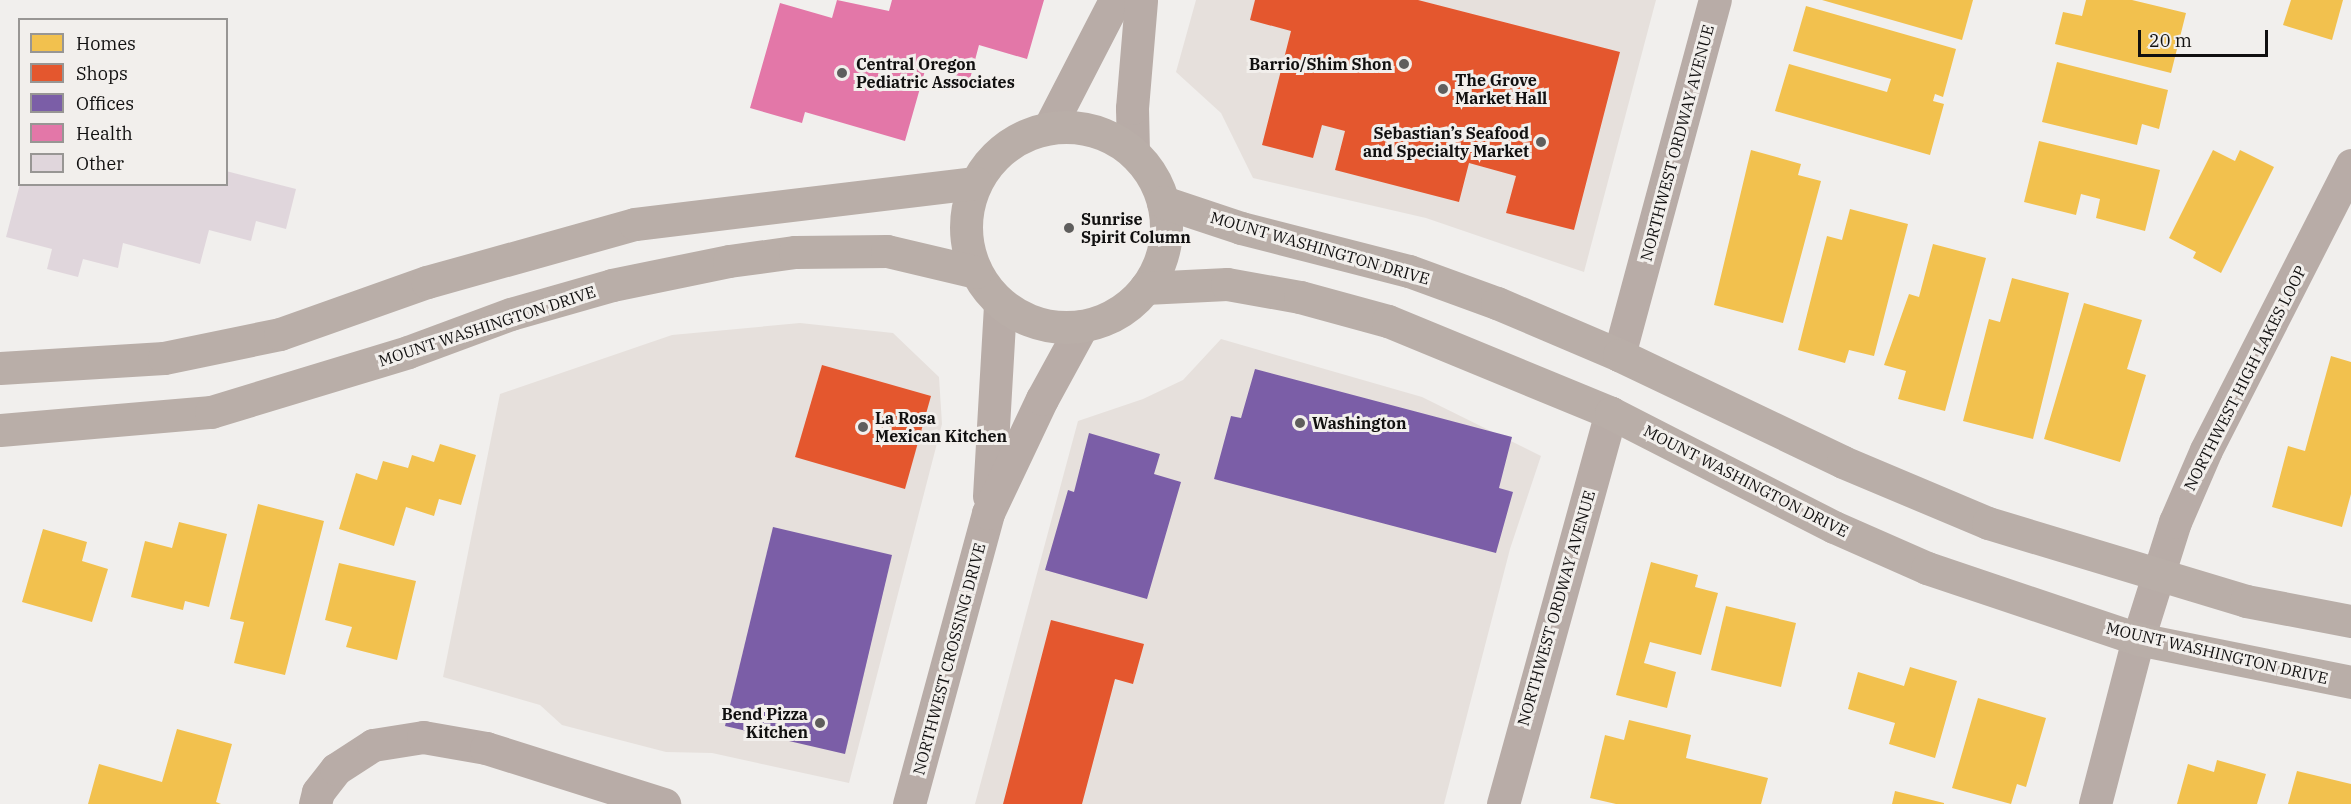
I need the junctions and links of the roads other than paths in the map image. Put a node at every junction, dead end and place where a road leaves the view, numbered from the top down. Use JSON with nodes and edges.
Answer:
{"nodes":[{"id":1,"x":1115,"y":0,"type":"edge"},
{"id":2,"x":1141,"y":0,"type":"edge"},
{"id":3,"x":1715,"y":0,"type":"edge"},
{"id":4,"x":1048,"y":128,"type":"junction"},
{"id":5,"x":1133,"y":152,"type":"junction"},
{"id":6,"x":2351,"y":165,"type":"edge"},
{"id":7,"x":976,"y":183,"type":"junction"},
{"id":8,"x":1163,"y":202,"type":"junction"},
{"id":9,"x":976,"y":272,"type":"junction"},
{"id":10,"x":1145,"y":288,"type":"junction"},
{"id":11,"x":1000,"y":303,"type":"junction"},
{"id":12,"x":1082,"y":326,"type":"junction"},
{"id":13,"x":1619,"y":355,"type":"junction"},
{"id":14,"x":0,"y":368,"type":"edge"},
{"id":15,"x":1611,"y":412,"type":"junction"},
{"id":16,"x":0,"y":430,"type":"edge"},
{"id":17,"x":988,"y":513,"type":"junction"},
{"id":18,"x":2157,"y":576,"type":"junction"},
{"id":19,"x":2351,"y":621,"type":"edge"},
{"id":20,"x":2138,"y":639,"type":"junction"},
{"id":21,"x":2351,"y":682,"type":"edge"},
{"id":22,"x":315,"y":804,"type":"edge"},
{"id":23,"x":664,"y":804,"type":"edge"},
{"id":24,"x":909,"y":804,"type":"edge"},
{"id":25,"x":1503,"y":804,"type":"edge"},
{"id":26,"x":2095,"y":804,"type":"edge"}],
"edges":[{"from":1,"to":4,"type":"street"},
{"from":2,"to":5,"type":"street"},
{"from":3,"to":13,"type":"street","name":"NORTHWEST ORDWAY AVENUE"},
{"from":4,"to":5,"type":"main road"},
{"from":4,"to":7,"type":"main road"},
{"from":5,"to":8,"type":"main road"},
{"from":6,"to":18,"type":"street","name":"NORTHWEST HIGH LAKES LOOP"},
{"from":7,"to":9,"type":"main road"},
{"from":7,"to":14,"type":"main road"},
{"from":8,"to":10,"type":"main road"},
{"from":8,"to":13,"type":"main road","name":"MOUNT WASHINGTON DRIVE"},
{"from":9,"to":11,"type":"main road"},
{"from":9,"to":16,"type":"main road","name":"MOUNT WASHINGTON DRIVE"},
{"from":10,"to":12,"type":"main road"},
{"from":10,"to":15,"type":"main road","name":"MOUNT WASHINGTON DRIVE"},
{"from":11,"to":12,"type":"main road"},
{"from":11,"to":17,"type":"street","name":"NORTHWEST CROSSING DRIVE"},
{"from":12,"to":17,"type":"street","name":"NORTHWEST CROSSING DRIVE"},
{"from":13,"to":18,"type":"main road","name":"MOUNT WASHINGTON DRIVE"},
{"from":15,"to":20,"type":"main road","name":"MOUNT WASHINGTON DRIVE"},
{"from":15,"to":25,"type":"street","name":"NORTHWEST ORDWAY AVENUE"},
{"from":17,"to":24,"type":"street","name":"NORTHWEST CROSSING DRIVE"},
{"from":18,"to":19,"type":"main road","name":"MOUNT WASHINGTON DRIVE"},
{"from":18,"to":20,"type":"street","name":"NORTHWEST HIGH LAKES LOOP"},
{"from":20,"to":21,"type":"main road","name":"MOUNT WASHINGTON DRIVE"},
{"from":20,"to":26,"type":"street","name":"NORTHWEST HIGH LAKES LOOP"},
{"from":22,"to":23,"type":"street"}]}
